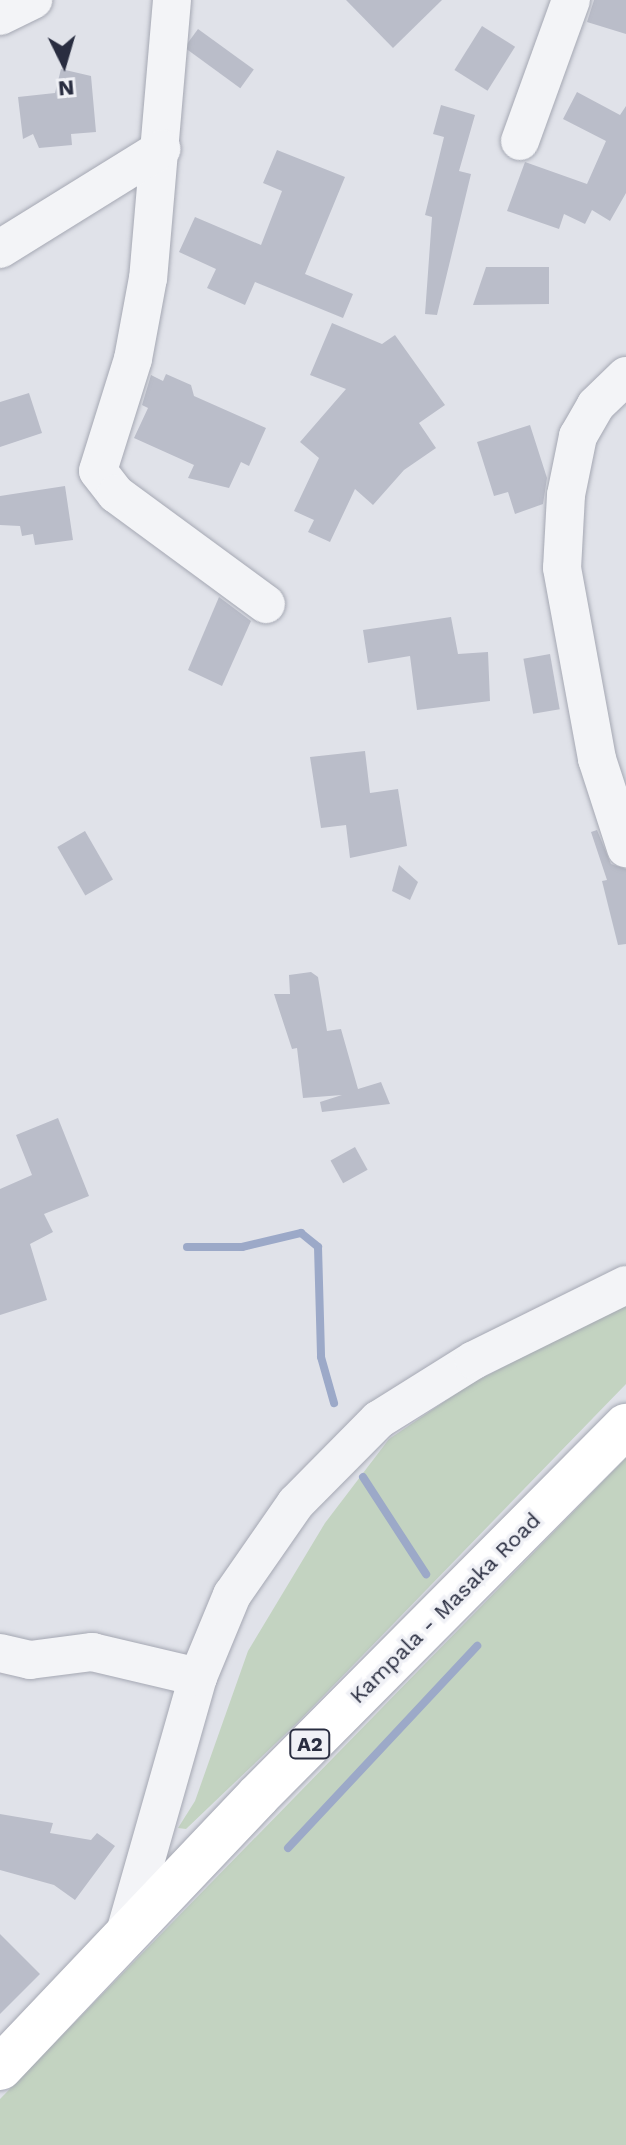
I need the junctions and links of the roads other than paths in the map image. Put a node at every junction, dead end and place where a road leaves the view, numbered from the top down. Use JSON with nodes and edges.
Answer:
{"nodes":[{"id":1,"x":33,"y":0,"type":"edge"},
{"id":2,"x":172,"y":0,"type":"edge"},
{"id":3,"x":571,"y":0,"type":"edge"},
{"id":4,"x":0,"y":16,"type":"edge"},
{"id":5,"x":520,"y":141,"type":"dead end"},
{"id":6,"x":161,"y":149,"type":"junction"},
{"id":7,"x":0,"y":249,"type":"edge"},
{"id":8,"x":626,"y":376,"type":"edge"},
{"id":9,"x":266,"y":604,"type":"dead end"},
{"id":10,"x":626,"y":848,"type":"edge"},
{"id":11,"x":626,"y":1285,"type":"edge"},
{"id":12,"x":626,"y":1426,"type":"edge"},
{"id":13,"x":0,"y":1653,"type":"edge"},
{"id":14,"x":198,"y":1677,"type":"junction"},
{"id":15,"x":123,"y":1940,"type":"junction"},
{"id":16,"x":0,"y":2068,"type":"edge"}],
"edges":[{"from":1,"to":4,"type":"street"},
{"from":2,"to":6,"type":"street"},
{"from":3,"to":5,"type":"street"},
{"from":6,"to":7,"type":"street"},
{"from":6,"to":9,"type":"street"},
{"from":8,"to":10,"type":"street"},
{"from":11,"to":14,"type":"street"},
{"from":12,"to":15,"type":"main road","name":"Kampala - Masaka Road","number":"A2"},
{"from":13,"to":14,"type":"street"},
{"from":14,"to":15,"type":"street"},
{"from":15,"to":16,"type":"main road","name":"Kampala - Masaka Road","number":"A2"}]}
